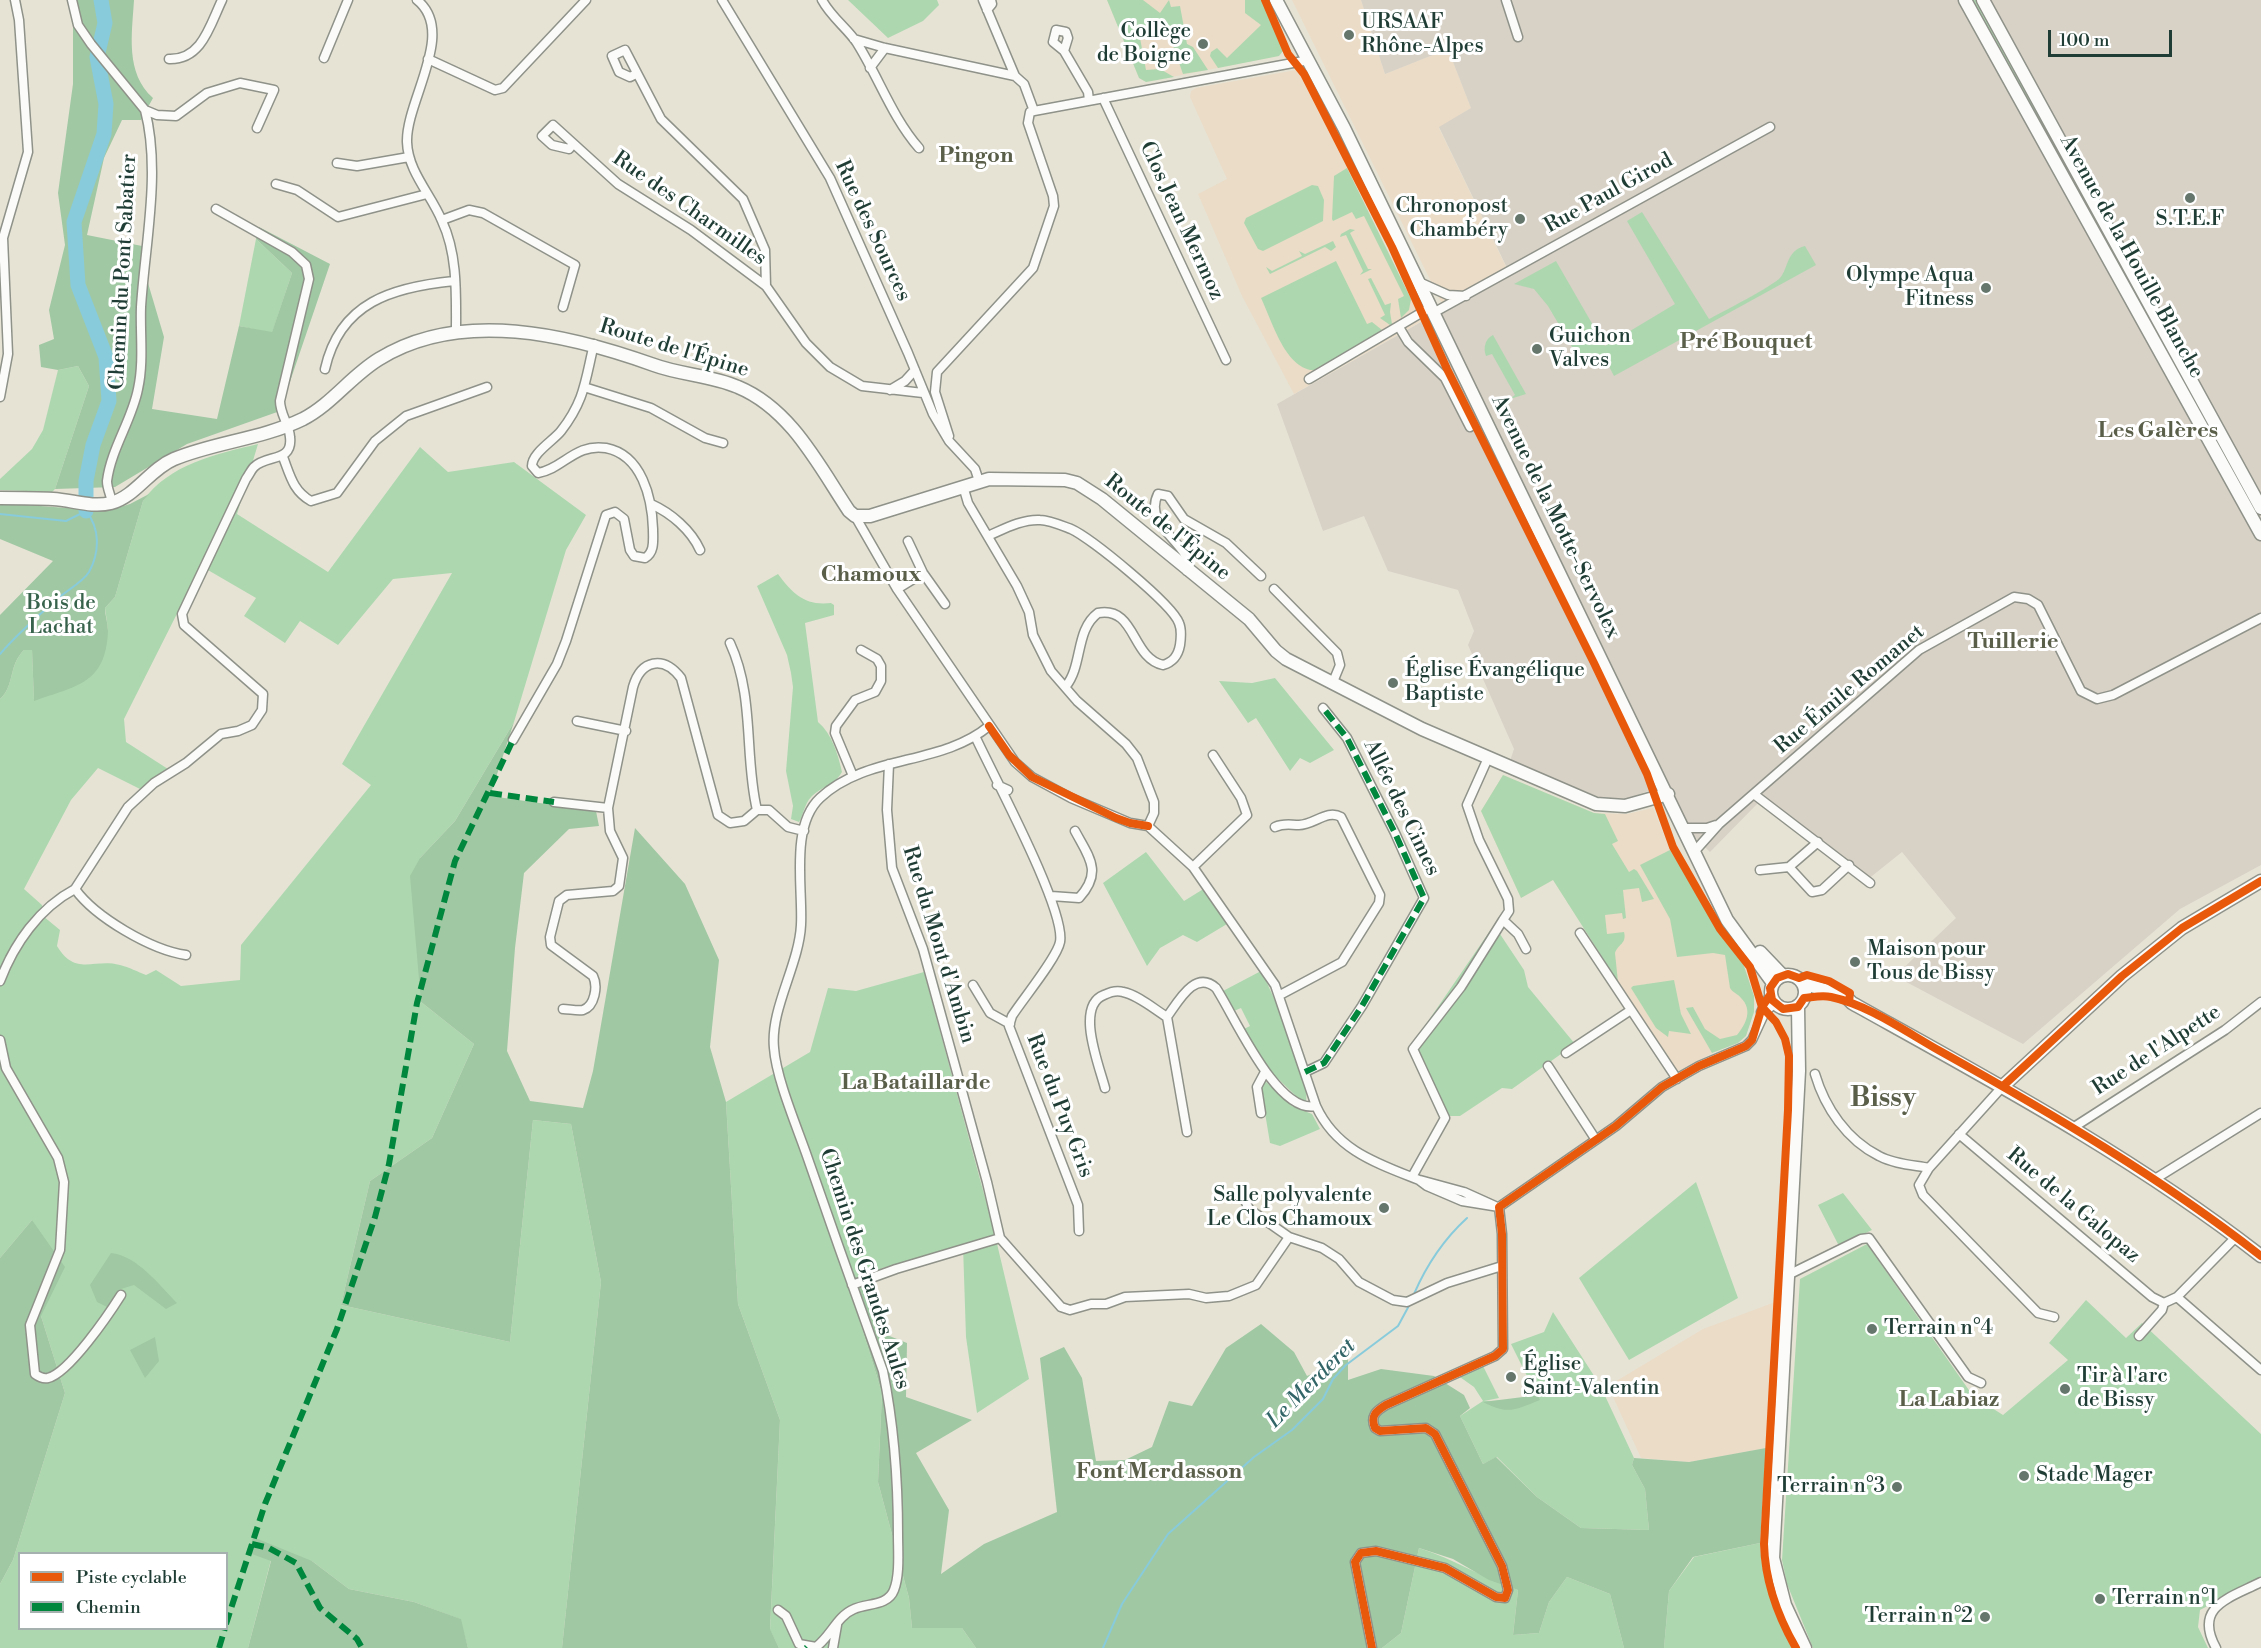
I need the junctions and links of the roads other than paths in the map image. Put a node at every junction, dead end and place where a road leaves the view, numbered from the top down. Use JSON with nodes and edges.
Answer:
{"nodes":[{"id":1,"x":15,"y":0,"type":"edge"},
{"id":2,"x":72,"y":0,"type":"edge"},
{"id":3,"x":222,"y":0,"type":"edge"},
{"id":4,"x":348,"y":0,"type":"edge"},
{"id":5,"x":417,"y":0,"type":"edge"},
{"id":6,"x":586,"y":0,"type":"edge"},
{"id":7,"x":722,"y":0,"type":"edge"},
{"id":8,"x":822,"y":0,"type":"edge"},
{"id":9,"x":983,"y":0,"type":"edge"},
{"id":10,"x":991,"y":0,"type":"edge"},
{"id":11,"x":1276,"y":0,"type":"edge"},
{"id":12,"x":1506,"y":0,"type":"edge"},
{"id":13,"x":1965,"y":0,"type":"edge"},
{"id":14,"x":1983,"y":0,"type":"edge"},
{"id":15,"x":987,"y":10,"type":"junction"},
{"id":16,"x":1518,"y":37,"type":"dead end"},
{"id":17,"x":854,"y":39,"type":"junction"},
{"id":18,"x":885,"y":48,"type":"junction"},
{"id":19,"x":1064,"y":51,"type":"dead end"},
{"id":20,"x":324,"y":58,"type":"dead end"},
{"id":21,"x":169,"y":59,"type":"dead end"},
{"id":22,"x":428,"y":59,"type":"junction"},
{"id":23,"x":1309,"y":60,"type":"junction"},
{"id":24,"x":870,"y":68,"type":"junction"},
{"id":25,"x":636,"y":74,"type":"dead end"},
{"id":26,"x":1015,"y":76,"type":"junction"},
{"id":27,"x":1103,"y":98,"type":"junction"},
{"id":28,"x":1089,"y":100,"type":"junction"},
{"id":29,"x":145,"y":110,"type":"junction"},
{"id":30,"x":1034,"y":111,"type":"junction"},
{"id":31,"x":1770,"y":127,"type":"dead end"},
{"id":32,"x":257,"y":128,"type":"dead end"},
{"id":33,"x":573,"y":144,"type":"dead end"},
{"id":34,"x":919,"y":148,"type":"dead end"},
{"id":35,"x":410,"y":157,"type":"junction"},
{"id":36,"x":337,"y":163,"type":"dead end"},
{"id":37,"x":276,"y":184,"type":"dead end"},
{"id":38,"x":427,"y":194,"type":"junction"},
{"id":39,"x":216,"y":209,"type":"dead end"},
{"id":40,"x":442,"y":220,"type":"junction"},
{"id":41,"x":454,"y":281,"type":"junction"},
{"id":42,"x":1419,"y":282,"type":"junction"},
{"id":43,"x":766,"y":286,"type":"junction"},
{"id":44,"x":1467,"y":296,"type":"junction"},
{"id":45,"x":563,"y":308,"type":"dead end"},
{"id":46,"x":1432,"y":310,"type":"junction"},
{"id":47,"x":1399,"y":327,"type":"junction"},
{"id":48,"x":456,"y":333,"type":"junction"},
{"id":49,"x":594,"y":344,"type":"junction"},
{"id":50,"x":1226,"y":360,"type":"dead end"},
{"id":51,"x":325,"y":369,"type":"dead end"},
{"id":52,"x":915,"y":370,"type":"junction"},
{"id":53,"x":2,"y":374,"type":"edge"},
{"id":54,"x":1310,"y":379,"type":"dead end"},
{"id":55,"x":487,"y":387,"type":"dead end"},
{"id":56,"x":584,"y":387,"type":"junction"},
{"id":57,"x":889,"y":390,"type":"junction"},
{"id":58,"x":923,"y":393,"type":"junction"},
{"id":59,"x":0,"y":397,"type":"edge"},
{"id":60,"x":288,"y":425,"type":"junction"},
{"id":61,"x":1470,"y":427,"type":"dead end"},
{"id":62,"x":949,"y":441,"type":"junction"},
{"id":63,"x":723,"y":443,"type":"dead end"},
{"id":64,"x":283,"y":456,"type":"junction"},
{"id":65,"x":979,"y":481,"type":"junction"},
{"id":66,"x":963,"y":486,"type":"junction"},
{"id":67,"x":0,"y":498,"type":"edge"},
{"id":68,"x":112,"y":503,"type":"junction"},
{"id":69,"x":651,"y":504,"type":"junction"},
{"id":70,"x":2261,"y":508,"type":"edge"},
{"id":71,"x":855,"y":516,"type":"junction"},
{"id":72,"x":2261,"y":534,"type":"edge"},
{"id":73,"x":988,"y":536,"type":"junction"},
{"id":74,"x":908,"y":541,"type":"dead end"},
{"id":75,"x":700,"y":550,"type":"dead end"},
{"id":76,"x":1187,"y":571,"type":"junction"},
{"id":77,"x":923,"y":573,"type":"junction"},
{"id":78,"x":1261,"y":576,"type":"dead end"},
{"id":79,"x":897,"y":589,"type":"junction"},
{"id":80,"x":1274,"y":590,"type":"dead end"},
{"id":81,"x":945,"y":604,"type":"dead end"},
{"id":82,"x":2261,"y":618,"type":"edge"},
{"id":83,"x":730,"y":644,"type":"dead end"},
{"id":84,"x":861,"y":650,"type":"dead end"},
{"id":85,"x":1333,"y":682,"type":"junction"},
{"id":86,"x":1066,"y":686,"type":"junction"},
{"id":87,"x":1323,"y":708,"type":"dead end"},
{"id":88,"x":577,"y":721,"type":"dead end"},
{"id":89,"x":989,"y":726,"type":"junction"},
{"id":90,"x":626,"y":730,"type":"junction"},
{"id":91,"x":976,"y":738,"type":"junction"},
{"id":92,"x":513,"y":740,"type":"dead end"},
{"id":93,"x":1213,"y":755,"type":"dead end"},
{"id":94,"x":1488,"y":758,"type":"junction"},
{"id":95,"x":889,"y":764,"type":"junction"},
{"id":96,"x":853,"y":776,"type":"junction"},
{"id":97,"x":997,"y":785,"type":"junction"},
{"id":98,"x":1008,"y":790,"type":"dead end"},
{"id":99,"x":1668,"y":794,"type":"junction"},
{"id":100,"x":1755,"y":795,"type":"junction"},
{"id":101,"x":554,"y":802,"type":"dead end"},
{"id":102,"x":608,"y":808,"type":"junction"},
{"id":103,"x":757,"y":810,"type":"junction"},
{"id":104,"x":1719,"y":824,"type":"junction"},
{"id":105,"x":1149,"y":826,"type":"junction"},
{"id":106,"x":1275,"y":827,"type":"dead end"},
{"id":107,"x":1683,"y":828,"type":"junction"},
{"id":108,"x":804,"y":831,"type":"junction"},
{"id":109,"x":1075,"y":831,"type":"dead end"},
{"id":110,"x":1818,"y":842,"type":"junction"},
{"id":111,"x":1694,"y":852,"type":"junction"},
{"id":112,"x":1849,"y":865,"type":"junction"},
{"id":113,"x":1193,"y":867,"type":"junction"},
{"id":114,"x":1789,"y":867,"type":"junction"},
{"id":115,"x":1760,"y":870,"type":"dead end"},
{"id":116,"x":2261,"y":882,"type":"edge"},
{"id":117,"x":1870,"y":883,"type":"dead end"},
{"id":118,"x":75,"y":889,"type":"junction"},
{"id":119,"x":1051,"y":896,"type":"junction"},
{"id":120,"x":1503,"y":920,"type":"junction"},
{"id":121,"x":1580,"y":933,"type":"dead end"},
{"id":122,"x":1526,"y":949,"type":"dead end"},
{"id":123,"x":186,"y":955,"type":"dead end"},
{"id":124,"x":0,"y":981,"type":"edge"},
{"id":125,"x":1803,"y":983,"type":"junction"},
{"id":126,"x":973,"y":986,"type":"dead end"},
{"id":127,"x":1777,"y":993,"type":"junction"},
{"id":128,"x":1280,"y":995,"type":"junction"},
{"id":129,"x":1801,"y":1002,"type":"junction"},
{"id":130,"x":1850,"y":1002,"type":"junction"},
{"id":131,"x":2261,"y":1002,"type":"edge"},
{"id":132,"x":563,"y":1009,"type":"dead end"},
{"id":133,"x":1631,"y":1010,"type":"junction"},
{"id":134,"x":1167,"y":1017,"type":"junction"},
{"id":135,"x":1010,"y":1024,"type":"junction"},
{"id":136,"x":1797,"y":1035,"type":"junction"},
{"id":137,"x":0,"y":1040,"type":"edge"},
{"id":138,"x":1566,"y":1053,"type":"dead end"},
{"id":139,"x":1548,"y":1066,"type":"dead end"},
{"id":140,"x":1265,"y":1072,"type":"junction"},
{"id":141,"x":1305,"y":1072,"type":"junction"},
{"id":142,"x":1815,"y":1074,"type":"dead end"},
{"id":143,"x":1677,"y":1079,"type":"junction"},
{"id":144,"x":2003,"y":1086,"type":"junction"},
{"id":145,"x":1105,"y":1088,"type":"dead end"},
{"id":146,"x":1316,"y":1106,"type":"junction"},
{"id":147,"x":1261,"y":1113,"type":"dead end"},
{"id":148,"x":2261,"y":1113,"type":"edge"},
{"id":149,"x":2071,"y":1129,"type":"junction"},
{"id":150,"x":1187,"y":1132,"type":"dead end"},
{"id":151,"x":1959,"y":1134,"type":"junction"},
{"id":152,"x":1596,"y":1140,"type":"junction"},
{"id":153,"x":1926,"y":1172,"type":"junction"},
{"id":154,"x":1415,"y":1179,"type":"junction"},
{"id":155,"x":2155,"y":1179,"type":"junction"},
{"id":156,"x":1242,"y":1194,"type":"dead end"},
{"id":157,"x":1497,"y":1207,"type":"junction"},
{"id":158,"x":1079,"y":1231,"type":"dead end"},
{"id":159,"x":1289,"y":1237,"type":"junction"},
{"id":160,"x":2236,"y":1237,"type":"junction"},
{"id":161,"x":1000,"y":1238,"type":"junction"},
{"id":162,"x":2261,"y":1256,"type":"edge"},
{"id":163,"x":1502,"y":1266,"type":"junction"},
{"id":164,"x":1788,"y":1275,"type":"junction"},
{"id":165,"x":852,"y":1285,"type":"junction"},
{"id":166,"x":121,"y":1295,"type":"dead end"},
{"id":167,"x":2177,"y":1297,"type":"junction"},
{"id":168,"x":2164,"y":1303,"type":"junction"},
{"id":169,"x":2054,"y":1317,"type":"dead end"},
{"id":170,"x":2139,"y":1336,"type":"dead end"},
{"id":171,"x":2261,"y":1370,"type":"edge"},
{"id":172,"x":1981,"y":1383,"type":"dead end"},
{"id":173,"x":2261,"y":1582,"type":"edge"},
{"id":174,"x":778,"y":1610,"type":"dead end"},
{"id":175,"x":838,"y":1622,"type":"junction"},
{"id":176,"x":833,"y":1648,"type":"edge"},
{"id":177,"x":1372,"y":1648,"type":"edge"},
{"id":178,"x":1805,"y":1648,"type":"edge"},
{"id":179,"x":2216,"y":1648,"type":"edge"}],
"edges":[{"from":1,"to":53,"type":"street"},
{"from":2,"to":29,"type":"street"},
{"from":3,"to":21,"type":"street"},
{"from":4,"to":20,"type":"street"},
{"from":5,"to":22,"type":"street"},
{"from":6,"to":22,"type":"street"},
{"from":7,"to":52,"type":"street","name":"Rue des Sources"},
{"from":8,"to":17,"type":"street"},
{"from":9,"to":15,"type":"street"},
{"from":10,"to":15,"type":"street"},
{"from":11,"to":23,"type":"main road"},
{"from":12,"to":16,"type":"street"},
{"from":13,"to":72,"type":"main road","name":"Avenue de la Houille Blanche"},
{"from":14,"to":70,"type":"main road","name":"Avenue de la Houille Blanche"},
{"from":15,"to":26,"type":"street"},
{"from":17,"to":18,"type":"street"},
{"from":17,"to":24,"type":"street"},
{"from":18,"to":24,"type":"street"},
{"from":18,"to":26,"type":"street"},
{"from":19,"to":28,"type":"street"},
{"from":22,"to":35,"type":"street"},
{"from":23,"to":27,"type":"street"},
{"from":23,"to":42,"type":"main road","name":"Avenue de la Motte-Servolex"},
{"from":24,"to":34,"type":"street"},
{"from":25,"to":43,"type":"street"},
{"from":26,"to":30,"type":"street"},
{"from":27,"to":28,"type":"street"},
{"from":27,"to":50,"type":"street","name":"Clos Jean Mermoz"},
{"from":28,"to":30,"type":"street"},
{"from":29,"to":32,"type":"street"},
{"from":29,"to":68,"type":"street","name":"Chemin du Pont Sabatier"},
{"from":30,"to":62,"type":"street"},
{"from":31,"to":44,"type":"street","name":"Rue Paul Girod"},
{"from":33,"to":43,"type":"street","name":"Rue des Charmilles"},
{"from":35,"to":36,"type":"street"},
{"from":35,"to":38,"type":"street"},
{"from":37,"to":38,"type":"street"},
{"from":38,"to":40,"type":"street"},
{"from":39,"to":60,"type":"street"},
{"from":40,"to":41,"type":"street"},
{"from":40,"to":45,"type":"street"},
{"from":41,"to":48,"type":"street"},
{"from":41,"to":51,"type":"street"},
{"from":42,"to":44,"type":"street"},
{"from":42,"to":46,"type":"main road","name":"Avenue de la Motte-Servolex"},
{"from":43,"to":57,"type":"street","name":"Rue des Charmilles"},
{"from":44,"to":46,"type":"street","name":"Rue Paul Girod"},
{"from":46,"to":47,"type":"street","name":"Rue Paul Girod"},
{"from":46,"to":99,"type":"main road","name":"Avenue de la Motte-Servolex"},
{"from":47,"to":54,"type":"street","name":"Rue Paul Girod"},
{"from":47,"to":61,"type":"street"},
{"from":48,"to":49,"type":"main road","name":"Route de l'Épine"},
{"from":48,"to":60,"type":"main road","name":"Route de l'Épine"},
{"from":49,"to":56,"type":"street"},
{"from":49,"to":71,"type":"main road","name":"Route de l'Épine"},
{"from":52,"to":57,"type":"street"},
{"from":52,"to":58,"type":"street","name":"Rue des Sources"},
{"from":53,"to":59,"type":"street"},
{"from":55,"to":64,"type":"street"},
{"from":56,"to":63,"type":"street"},
{"from":56,"to":69,"type":"street"},
{"from":57,"to":58,"type":"street","name":"Rue des Charmilles"},
{"from":58,"to":62,"type":"street","name":"Rue des Sources"},
{"from":60,"to":64,"type":"street"},
{"from":60,"to":68,"type":"main road","name":"Route de l'Épine"},
{"from":62,"to":65,"type":"street","name":"Rue des Sources"},
{"from":64,"to":118,"type":"street"},
{"from":65,"to":66,"type":"main road","name":"Route de l'Épine"},
{"from":65,"to":76,"type":"main road","name":"Route de l'Épine"},
{"from":66,"to":71,"type":"main road","name":"Route de l'Épine"},
{"from":66,"to":73,"type":"street"},
{"from":67,"to":68,"type":"main road"},
{"from":69,"to":75,"type":"street"},
{"from":69,"to":92,"type":"street"},
{"from":71,"to":79,"type":"street"},
{"from":73,"to":86,"type":"street"},
{"from":73,"to":86,"type":"street"},
{"from":74,"to":77,"type":"street"},
{"from":76,"to":78,"type":"street"},
{"from":76,"to":85,"type":"main road","name":"Route de l'Épine"},
{"from":77,"to":79,"type":"street"},
{"from":77,"to":81,"type":"street"},
{"from":79,"to":89,"type":"street"},
{"from":80,"to":85,"type":"street"},
{"from":82,"to":100,"type":"street","name":"Rue Émile Romanet"},
{"from":83,"to":103,"type":"street"},
{"from":84,"to":96,"type":"street"},
{"from":85,"to":94,"type":"main road","name":"Route de l'Épine"},
{"from":86,"to":105,"type":"street"},
{"from":87,"to":141,"type":"street","name":"Allée des Cimes"},
{"from":88,"to":90,"type":"street"},
{"from":89,"to":91,"type":"street"},
{"from":89,"to":105,"type":"street"},
{"from":90,"to":102,"type":"street"},
{"from":90,"to":103,"type":"street"},
{"from":91,"to":95,"type":"street","name":"Chemin des Grandes Aules"},
{"from":91,"to":97,"type":"street","name":"Rue du Puy Gris"},
{"from":93,"to":113,"type":"street"},
{"from":94,"to":99,"type":"main road","name":"Route de l'Épine"},
{"from":94,"to":120,"type":"street"},
{"from":95,"to":96,"type":"street","name":"Chemin des Grandes Aules"},
{"from":95,"to":161,"type":"street","name":"Rue du Mont d'Ambin"},
{"from":96,"to":108,"type":"street","name":"Chemin des Grandes Aules"},
{"from":97,"to":98,"type":"street"},
{"from":97,"to":119,"type":"street","name":"Rue du Puy Gris"},
{"from":99,"to":107,"type":"main road","name":"Avenue de la Motte-Servolex"},
{"from":100,"to":104,"type":"street","name":"Rue Émile Romanet"},
{"from":100,"to":110,"type":"street"},
{"from":101,"to":102,"type":"street"},
{"from":102,"to":132,"type":"street"},
{"from":103,"to":108,"type":"street"},
{"from":104,"to":107,"type":"street"},
{"from":104,"to":111,"type":"street","name":"Rue Émile Romanet"},
{"from":105,"to":113,"type":"street"},
{"from":106,"to":128,"type":"street"},
{"from":107,"to":111,"type":"main road","name":"Avenue de la Motte-Servolex"},
{"from":108,"to":165,"type":"street","name":"Chemin des Grandes Aules"},
{"from":109,"to":119,"type":"street"},
{"from":110,"to":112,"type":"street"},
{"from":110,"to":114,"type":"street"},
{"from":111,"to":127,"type":"main road","name":"Avenue de la Motte-Servolex"},
{"from":112,"to":114,"type":"street"},
{"from":112,"to":117,"type":"street"},
{"from":113,"to":128,"type":"street"},
{"from":114,"to":115,"type":"street"},
{"from":116,"to":144,"type":"main road"},
{"from":118,"to":123,"type":"street"},
{"from":118,"to":124,"type":"street"},
{"from":119,"to":135,"type":"street","name":"Rue du Puy Gris"},
{"from":120,"to":122,"type":"street"},
{"from":120,"to":154,"type":"street"},
{"from":121,"to":133,"type":"street"},
{"from":125,"to":127,"type":"main road"},
{"from":125,"to":129,"type":"main road"},
{"from":125,"to":130,"type":"main road"},
{"from":126,"to":135,"type":"street"},
{"from":127,"to":129,"type":"main road"},
{"from":127,"to":136,"type":"main road","name":"Avenue de la Motte-Servolex"},
{"from":127,"to":143,"type":"street"},
{"from":128,"to":141,"type":"street"},
{"from":129,"to":130,"type":"main road"},
{"from":129,"to":136,"type":"main road"},
{"from":130,"to":144,"type":"main road"},
{"from":131,"to":149,"type":"street","name":"Rue de l'Alpette"},
{"from":133,"to":138,"type":"street"},
{"from":133,"to":143,"type":"street"},
{"from":134,"to":140,"type":"street"},
{"from":134,"to":145,"type":"street"},
{"from":134,"to":150,"type":"street"},
{"from":135,"to":158,"type":"street","name":"Rue du Puy Gris"},
{"from":136,"to":164,"type":"main road"},
{"from":137,"to":166,"type":"street"},
{"from":139,"to":152,"type":"street"},
{"from":140,"to":146,"type":"street"},
{"from":140,"to":147,"type":"street"},
{"from":141,"to":146,"type":"street"},
{"from":142,"to":153,"type":"street"},
{"from":143,"to":152,"type":"street"},
{"from":144,"to":149,"type":"main road"},
{"from":144,"to":151,"type":"street"},
{"from":146,"to":154,"type":"street"},
{"from":148,"to":155,"type":"street"},
{"from":149,"to":155,"type":"main road"},
{"from":151,"to":153,"type":"street"},
{"from":151,"to":168,"type":"street","name":"Rue de la Galopaz"},
{"from":152,"to":157,"type":"street"},
{"from":153,"to":169,"type":"street"},
{"from":154,"to":157,"type":"street"},
{"from":155,"to":160,"type":"main road"},
{"from":156,"to":159,"type":"street"},
{"from":157,"to":163,"type":"street"},
{"from":159,"to":161,"type":"street"},
{"from":159,"to":163,"type":"street"},
{"from":160,"to":162,"type":"main road"},
{"from":160,"to":167,"type":"street"},
{"from":161,"to":165,"type":"street"},
{"from":163,"to":177,"type":"street"},
{"from":164,"to":172,"type":"street"},
{"from":164,"to":178,"type":"main road"},
{"from":165,"to":175,"type":"street","name":"Chemin des Grandes Aules"},
{"from":167,"to":168,"type":"street"},
{"from":167,"to":171,"type":"street"},
{"from":168,"to":170,"type":"street"},
{"from":173,"to":179,"type":"street"},
{"from":174,"to":175,"type":"street","name":"Chemin des Grandes Aules"},
{"from":175,"to":176,"type":"street"}]}
